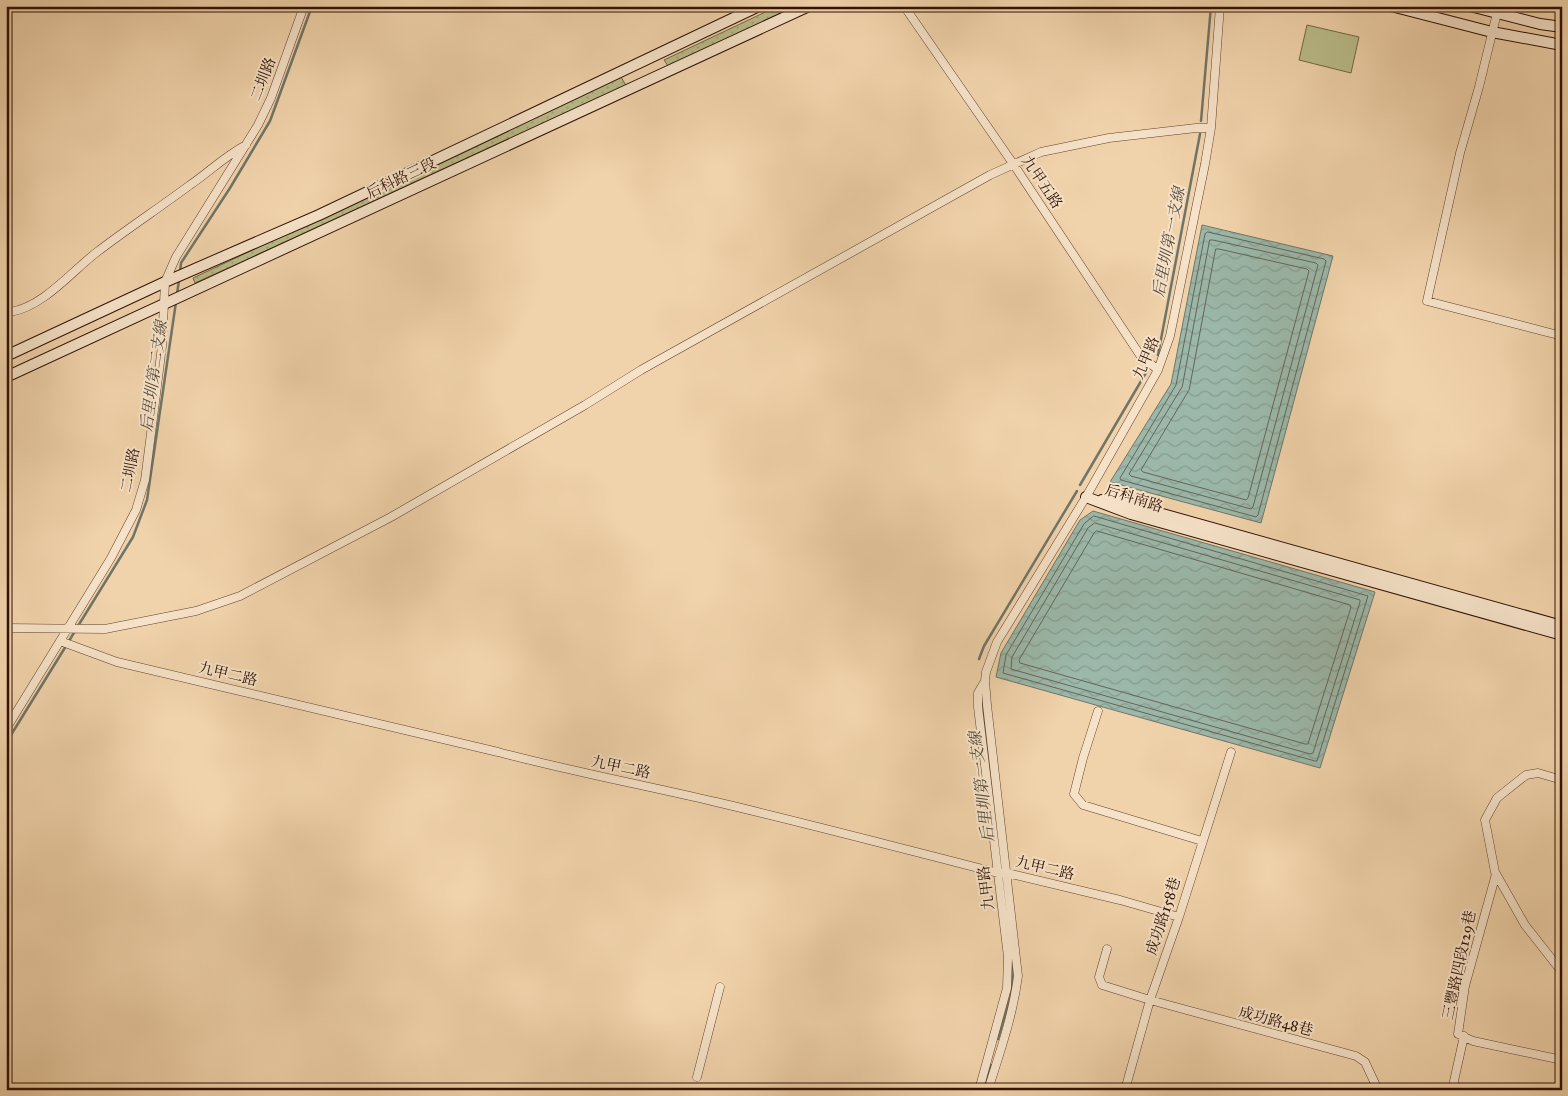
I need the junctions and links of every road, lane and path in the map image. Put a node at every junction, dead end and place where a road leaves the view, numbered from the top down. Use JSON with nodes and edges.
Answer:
{"nodes":[{"id":1,"x":304,"y":6,"type":"edge"},
{"id":2,"x":759,"y":6,"type":"edge"},
{"id":3,"x":809,"y":6,"type":"edge"},
{"id":4,"x":904,"y":6,"type":"edge"},
{"id":5,"x":1220,"y":6,"type":"edge"},
{"id":6,"x":1391,"y":6,"type":"edge"},
{"id":7,"x":1470,"y":6,"type":"edge"},
{"id":8,"x":1497,"y":13,"type":"junction"},
{"id":9,"x":1562,"y":27,"type":"edge"},
{"id":10,"x":1492,"y":32,"type":"junction"},
{"id":11,"x":1562,"y":45,"type":"edge"},
{"id":12,"x":1211,"y":128,"type":"junction"},
{"id":13,"x":246,"y":145,"type":"junction"},
{"id":14,"x":1014,"y":165,"type":"junction"},
{"id":15,"x":165,"y":282,"type":"junction"},
{"id":16,"x":165,"y":304,"type":"junction"},
{"id":17,"x":6,"y":310,"type":"edge"},
{"id":18,"x":1562,"y":336,"type":"edge"},
{"id":19,"x":6,"y":356,"type":"edge"},
{"id":20,"x":1158,"y":370,"type":"junction"},
{"id":21,"x":6,"y":377,"type":"edge"},
{"id":22,"x":1086,"y":497,"type":"junction"},
{"id":23,"x":1480,"y":608,"type":"junction"},
{"id":24,"x":1562,"y":626,"type":"edge"},
{"id":25,"x":6,"y":628,"type":"edge"},
{"id":26,"x":68,"y":630,"type":"junction"},
{"id":27,"x":1562,"y":635,"type":"edge"},
{"id":28,"x":60,"y":640,"type":"junction"},
{"id":29,"x":1098,"y":711,"type":"dead end"},
{"id":30,"x":6,"y":729,"type":"edge"},
{"id":31,"x":1230,"y":752,"type":"dead end"},
{"id":32,"x":1562,"y":780,"type":"edge"},
{"id":33,"x":1202,"y":841,"type":"junction"},
{"id":34,"x":1003,"y":873,"type":"junction"},
{"id":35,"x":1496,"y":874,"type":"junction"},
{"id":36,"x":1178,"y":917,"type":"junction"},
{"id":37,"x":1107,"y":949,"type":"dead end"},
{"id":38,"x":1562,"y":972,"type":"edge"},
{"id":39,"x":720,"y":987,"type":"dead end"},
{"id":40,"x":1150,"y":1000,"type":"junction"},
{"id":41,"x":1464,"y":1036,"type":"junction"},
{"id":42,"x":1562,"y":1060,"type":"edge"},
{"id":43,"x":697,"y":1077,"type":"dead end"},
{"id":44,"x":979,"y":1090,"type":"edge"},
{"id":45,"x":988,"y":1090,"type":"edge"},
{"id":46,"x":1125,"y":1090,"type":"edge"},
{"id":47,"x":1378,"y":1090,"type":"edge"},
{"id":48,"x":1454,"y":1090,"type":"edge"}],
"edges":[{"from":1,"to":13,"type":"street","name":"二圳路"},
{"from":2,"to":15,"type":"street","name":"后科路三段"},
{"from":3,"to":16,"type":"street","name":"后科路三段"},
{"from":4,"to":14,"type":"street","name":"九甲五路"},
{"from":5,"to":12,"type":"street","name":"九甲路"},
{"from":6,"to":10,"type":"street"},
{"from":7,"to":8,"type":"street"},
{"from":8,"to":9,"type":"street"},
{"from":8,"to":10,"type":"street"},
{"from":10,"to":11,"type":"street"},
{"from":10,"to":18,"type":"street"},
{"from":12,"to":14,"type":"street"},
{"from":12,"to":20,"type":"street","name":"九甲路"},
{"from":13,"to":15,"type":"street","name":"二圳路"},
{"from":13,"to":17,"type":"street"},
{"from":14,"to":20,"type":"street","name":"九甲五路"},
{"from":14,"to":26,"type":"street"},
{"from":15,"to":16,"type":"street","name":"二圳路"},
{"from":15,"to":19,"type":"street","name":"后科路三段"},
{"from":16,"to":21,"type":"street","name":"后科路三段"},
{"from":16,"to":26,"type":"street","name":"二圳路"},
{"from":20,"to":22,"type":"street","name":"九甲路"},
{"from":22,"to":23,"type":"street","name":"后科南路"},
{"from":22,"to":34,"type":"street","name":"九甲路"},
{"from":23,"to":24,"type":"street","name":"后科南路"},
{"from":23,"to":27,"type":"street","name":"后科南路"},
{"from":25,"to":26,"type":"street"},
{"from":26,"to":28,"type":"street","name":"二圳路"},
{"from":28,"to":30,"type":"street","name":"二圳路"},
{"from":28,"to":34,"type":"street","name":"九甲二路"},
{"from":29,"to":33,"type":"street"},
{"from":31,"to":33,"type":"street","name":"成功路158巷"},
{"from":32,"to":35,"type":"street"},
{"from":33,"to":36,"type":"street","name":"成功路158巷"},
{"from":34,"to":36,"type":"street","name":"九甲二路"},
{"from":34,"to":44,"type":"street","name":"九甲路"},
{"from":34,"to":45,"type":"street","name":"九甲路"},
{"from":35,"to":38,"type":"street"},
{"from":35,"to":41,"type":"street","name":"三豐路四段129巷"},
{"from":36,"to":40,"type":"street","name":"成功路158巷"},
{"from":37,"to":40,"type":"street","name":"成功路48巷"},
{"from":39,"to":43,"type":"street"},
{"from":40,"to":46,"type":"street","name":"成功路158巷"},
{"from":40,"to":47,"type":"street","name":"成功路48巷"},
{"from":41,"to":42,"type":"street"},
{"from":41,"to":48,"type":"street","name":"三豐路四段129巷"}]}
